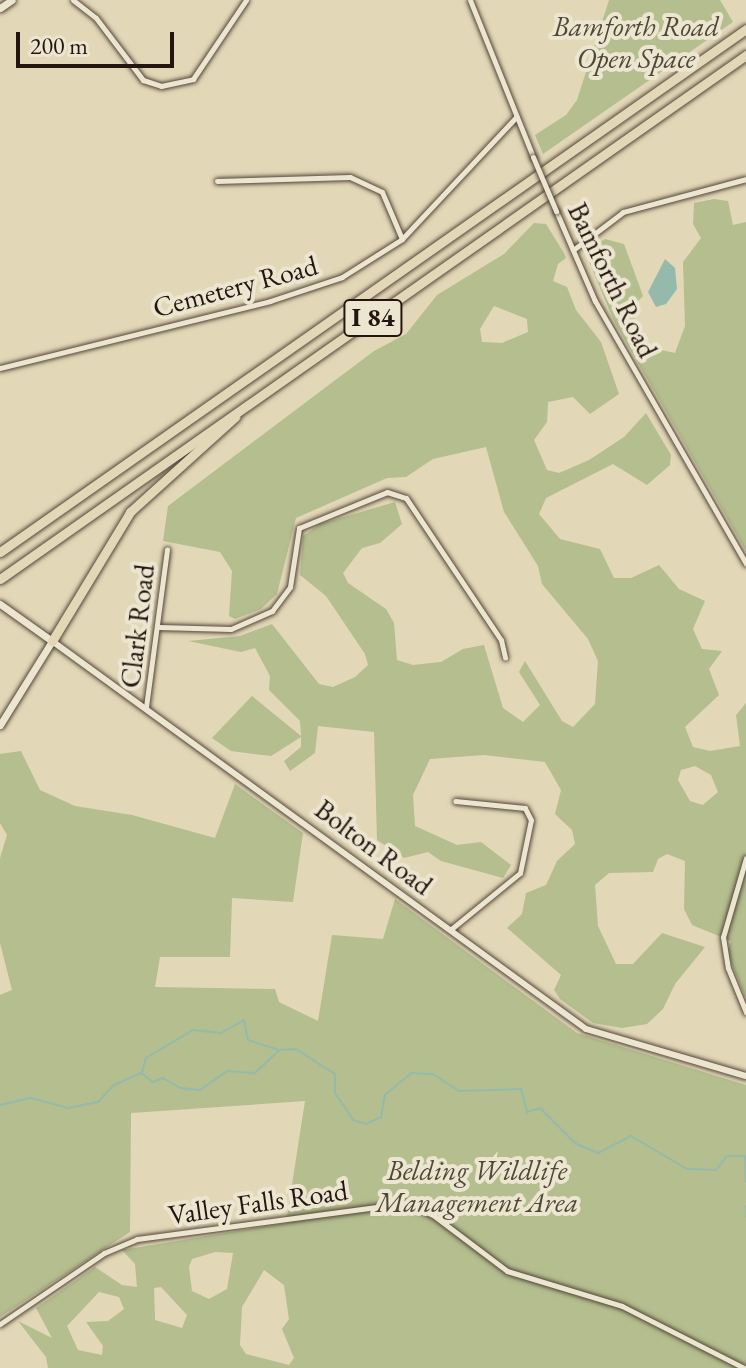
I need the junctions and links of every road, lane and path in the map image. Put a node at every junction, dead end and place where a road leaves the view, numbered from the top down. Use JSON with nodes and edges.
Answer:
{"nodes":[{"id":1,"x":12,"y":0,"type":"edge"},
{"id":2,"x":73,"y":0,"type":"edge"},
{"id":3,"x":246,"y":0,"type":"edge"},
{"id":4,"x":470,"y":0,"type":"edge"},
{"id":5,"x":0,"y":8,"type":"edge"},
{"id":6,"x":746,"y":29,"type":"edge"},
{"id":7,"x":746,"y":55,"type":"edge"},
{"id":8,"x":516,"y":117,"type":"junction"},
{"id":9,"x":746,"y":179,"type":"edge"},
{"id":10,"x":217,"y":181,"type":"dead end"},
{"id":11,"x":402,"y":239,"type":"junction"},
{"id":12,"x":573,"y":250,"type":"junction"},
{"id":13,"x":0,"y":368,"type":"edge"},
{"id":14,"x":239,"y":412,"type":"junction"},
{"id":15,"x":167,"y":549,"type":"dead end"},
{"id":16,"x":0,"y":552,"type":"edge"},
{"id":17,"x":746,"y":564,"type":"edge"},
{"id":18,"x":0,"y":579,"type":"edge"},
{"id":19,"x":0,"y":604,"type":"edge"},
{"id":20,"x":159,"y":627,"type":"junction"},
{"id":21,"x":52,"y":641,"type":"junction"},
{"id":22,"x":505,"y":658,"type":"dead end"},
{"id":23,"x":146,"y":707,"type":"junction"},
{"id":24,"x":0,"y":725,"type":"edge"},
{"id":25,"x":455,"y":801,"type":"dead end"},
{"id":26,"x":746,"y":858,"type":"edge"},
{"id":27,"x":449,"y":931,"type":"junction"},
{"id":28,"x":746,"y":1012,"type":"edge"},
{"id":29,"x":746,"y":1076,"type":"edge"},
{"id":30,"x":0,"y":1324,"type":"edge"},
{"id":31,"x":744,"y":1368,"type":"edge"}],
"edges":[{"from":1,"to":5,"type":"main road"},
{"from":2,"to":3,"type":"street"},
{"from":4,"to":8,"type":"street","name":"Bamforth Road"},
{"from":6,"to":16,"type":"highway","number":"I 84"},
{"from":7,"to":14,"type":"highway","number":"I 84"},
{"from":8,"to":11,"type":"street","name":"Cemetery Road"},
{"from":8,"to":12,"type":"street","name":"Bamforth Road","bridge":true},
{"from":9,"to":12,"type":"street"},
{"from":10,"to":11,"type":"street"},
{"from":11,"to":13,"type":"street","name":"Cemetery Road"},
{"from":12,"to":17,"type":"street","name":"Bamforth Road"},
{"from":14,"to":18,"type":"highway","number":"I 84"},
{"from":14,"to":21,"type":"highway"},
{"from":15,"to":20,"type":"street","name":"Clark Road"},
{"from":19,"to":21,"type":"main road","name":"Bolton Road"},
{"from":20,"to":22,"type":"street"},
{"from":20,"to":23,"type":"street","name":"Clark Road"},
{"from":21,"to":23,"type":"street","name":"Bolton Road"},
{"from":21,"to":24,"type":"main road"},
{"from":23,"to":27,"type":"street","name":"Bolton Road"},
{"from":25,"to":27,"type":"street"},
{"from":26,"to":28,"type":"street"},
{"from":27,"to":29,"type":"street","name":"Bolton Road"},
{"from":30,"to":31,"type":"street","name":"Valley Falls Road"}]}
